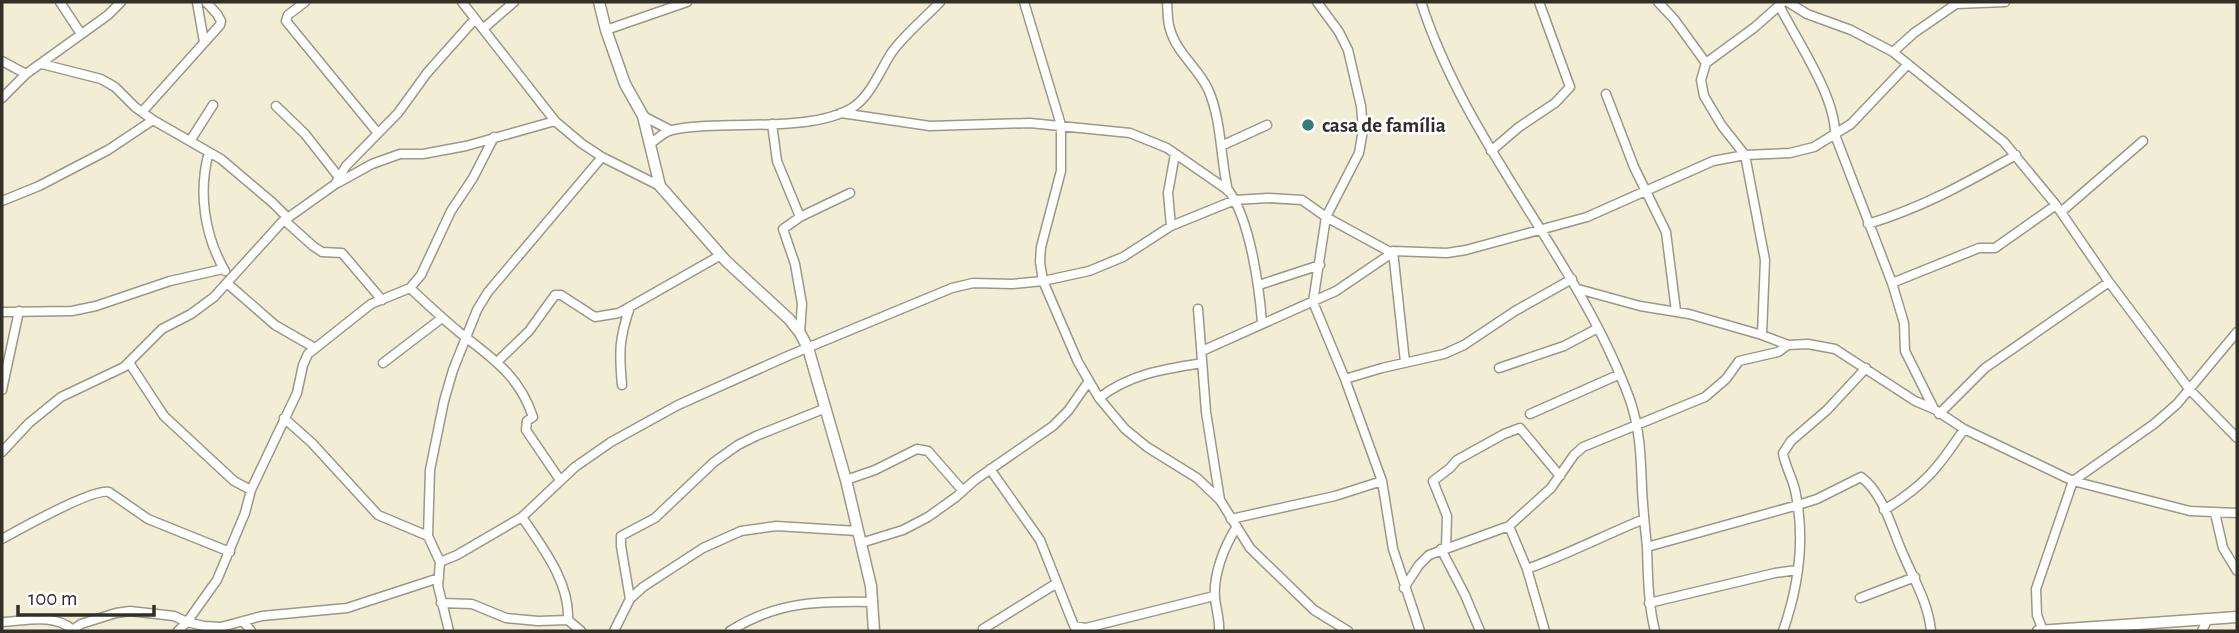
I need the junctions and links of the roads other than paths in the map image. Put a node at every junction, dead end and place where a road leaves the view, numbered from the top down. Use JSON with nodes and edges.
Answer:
{"nodes":[{"id":1,"x":60,"y":2,"type":"edge"},
{"id":2,"x":121,"y":2,"type":"edge"},
{"id":3,"x":186,"y":2,"type":"edge"},
{"id":4,"x":194,"y":2,"type":"edge"},
{"id":5,"x":206,"y":2,"type":"edge"},
{"id":6,"x":305,"y":2,"type":"edge"},
{"id":7,"x":462,"y":2,"type":"edge"},
{"id":8,"x":514,"y":2,"type":"edge"},
{"id":9,"x":599,"y":2,"type":"edge"},
{"id":10,"x":687,"y":2,"type":"edge"},
{"id":11,"x":940,"y":2,"type":"edge"},
{"id":12,"x":1024,"y":2,"type":"edge"},
{"id":13,"x":1167,"y":2,"type":"edge"},
{"id":14,"x":1317,"y":2,"type":"edge"},
{"id":15,"x":1421,"y":2,"type":"edge"},
{"id":16,"x":1539,"y":2,"type":"edge"},
{"id":17,"x":1658,"y":2,"type":"edge"},
{"id":18,"x":2005,"y":2,"type":"edge"},
{"id":19,"x":1784,"y":3,"type":"edge"},
{"id":20,"x":1957,"y":3,"type":"edge"},
{"id":21,"x":475,"y":19,"type":"junction"},
{"id":22,"x":484,"y":28,"type":"junction"},
{"id":23,"x":606,"y":30,"type":"junction"},
{"id":24,"x":81,"y":34,"type":"junction"},
{"id":25,"x":205,"y":41,"type":"junction"},
{"id":26,"x":1893,"y":52,"type":"junction"},
{"id":27,"x":2,"y":61,"type":"edge"},
{"id":28,"x":41,"y":64,"type":"junction"},
{"id":29,"x":1706,"y":64,"type":"junction"},
{"id":30,"x":1908,"y":64,"type":"junction"},
{"id":31,"x":26,"y":74,"type":"junction"},
{"id":32,"x":1606,"y":94,"type":"dead end"},
{"id":33,"x":2,"y":98,"type":"edge"},
{"id":34,"x":213,"y":105,"type":"dead end"},
{"id":35,"x":276,"y":106,"type":"dead end"},
{"id":36,"x":142,"y":112,"type":"junction"},
{"id":37,"x":841,"y":113,"type":"junction"},
{"id":38,"x":643,"y":116,"type":"junction"},
{"id":39,"x":153,"y":120,"type":"junction"},
{"id":40,"x":555,"y":121,"type":"junction"},
{"id":41,"x":772,"y":124,"type":"junction"},
{"id":42,"x":1061,"y":125,"type":"junction"},
{"id":43,"x":1267,"y":125,"type":"dead end"},
{"id":44,"x":670,"y":130,"type":"junction"},
{"id":45,"x":377,"y":132,"type":"junction"},
{"id":46,"x":1835,"y":135,"type":"junction"},
{"id":47,"x":494,"y":138,"type":"junction"},
{"id":48,"x":190,"y":141,"type":"junction"},
{"id":49,"x":2143,"y":141,"type":"dead end"},
{"id":50,"x":650,"y":144,"type":"junction"},
{"id":51,"x":1221,"y":146,"type":"junction"},
{"id":52,"x":1491,"y":151,"type":"junction"},
{"id":53,"x":209,"y":152,"type":"junction"},
{"id":54,"x":1175,"y":153,"type":"junction"},
{"id":55,"x":1745,"y":155,"type":"junction"},
{"id":56,"x":2016,"y":155,"type":"junction"},
{"id":57,"x":603,"y":157,"type":"junction"},
{"id":58,"x":346,"y":166,"type":"junction"},
{"id":59,"x":353,"y":175,"type":"junction"},
{"id":60,"x":338,"y":176,"type":"junction"},
{"id":61,"x":334,"y":185,"type":"junction"},
{"id":62,"x":660,"y":186,"type":"junction"},
{"id":63,"x":1228,"y":191,"type":"junction"},
{"id":64,"x":850,"y":192,"type":"dead end"},
{"id":65,"x":1646,"y":193,"type":"junction"},
{"id":66,"x":1235,"y":200,"type":"junction"},
{"id":67,"x":2,"y":201,"type":"edge"},
{"id":68,"x":2058,"y":208,"type":"junction"},
{"id":69,"x":800,"y":217,"type":"junction"},
{"id":70,"x":1326,"y":218,"type":"junction"},
{"id":71,"x":285,"y":219,"type":"junction"},
{"id":72,"x":1868,"y":225,"type":"junction"},
{"id":73,"x":1171,"y":226,"type":"junction"},
{"id":74,"x":1540,"y":229,"type":"junction"},
{"id":75,"x":1392,"y":252,"type":"junction"},
{"id":76,"x":721,"y":255,"type":"junction"},
{"id":77,"x":1320,"y":265,"type":"junction"},
{"id":78,"x":223,"y":269,"type":"junction"},
{"id":79,"x":1572,"y":279,"type":"junction"},
{"id":80,"x":230,"y":281,"type":"junction"},
{"id":81,"x":1043,"y":282,"type":"junction"},
{"id":82,"x":2109,"y":282,"type":"junction"},
{"id":83,"x":1892,"y":283,"type":"junction"},
{"id":84,"x":1258,"y":285,"type":"junction"},
{"id":85,"x":410,"y":288,"type":"junction"},
{"id":86,"x":1578,"y":289,"type":"junction"},
{"id":87,"x":382,"y":300,"type":"junction"},
{"id":88,"x":1313,"y":302,"type":"junction"},
{"id":89,"x":630,"y":307,"type":"junction"},
{"id":90,"x":1198,"y":309,"type":"dead end"},
{"id":91,"x":19,"y":311,"type":"junction"},
{"id":92,"x":1676,"y":311,"type":"junction"},
{"id":93,"x":2,"y":312,"type":"edge"},
{"id":94,"x":442,"y":318,"type":"junction"},
{"id":95,"x":1262,"y":322,"type":"junction"},
{"id":96,"x":1598,"y":328,"type":"junction"},
{"id":97,"x":2237,"y":332,"type":"edge"},
{"id":98,"x":800,"y":333,"type":"junction"},
{"id":99,"x":1762,"y":335,"type":"junction"},
{"id":100,"x":466,"y":337,"type":"junction"},
{"id":101,"x":1788,"y":345,"type":"junction"},
{"id":102,"x":315,"y":348,"type":"junction"},
{"id":103,"x":808,"y":348,"type":"junction"},
{"id":104,"x":1202,"y":351,"type":"junction"},
{"id":105,"x":498,"y":361,"type":"junction"},
{"id":106,"x":1405,"y":362,"type":"junction"},
{"id":107,"x":383,"y":363,"type":"dead end"},
{"id":108,"x":1202,"y":363,"type":"junction"},
{"id":109,"x":130,"y":364,"type":"junction"},
{"id":110,"x":1499,"y":368,"type":"dead end"},
{"id":111,"x":1866,"y":368,"type":"junction"},
{"id":112,"x":1618,"y":375,"type":"junction"},
{"id":113,"x":1345,"y":379,"type":"junction"},
{"id":114,"x":1089,"y":381,"type":"junction"},
{"id":115,"x":622,"y":386,"type":"dead end"},
{"id":116,"x":2,"y":390,"type":"edge"},
{"id":117,"x":2190,"y":390,"type":"junction"},
{"id":118,"x":1099,"y":398,"type":"junction"},
{"id":119,"x":826,"y":408,"type":"junction"},
{"id":120,"x":1937,"y":412,"type":"junction"},
{"id":121,"x":1530,"y":414,"type":"dead end"},
{"id":122,"x":284,"y":418,"type":"junction"},
{"id":123,"x":1637,"y":424,"type":"junction"},
{"id":124,"x":1964,"y":429,"type":"junction"},
{"id":125,"x":2237,"y":438,"type":"edge"},
{"id":126,"x":2,"y":452,"type":"edge"},
{"id":127,"x":990,"y":469,"type":"junction"},
{"id":128,"x":1560,"y":476,"type":"junction"},
{"id":129,"x":560,"y":480,"type":"junction"},
{"id":130,"x":846,"y":480,"type":"junction"},
{"id":131,"x":1382,"y":481,"type":"junction"},
{"id":132,"x":2073,"y":481,"type":"junction"},
{"id":133,"x":251,"y":490,"type":"junction"},
{"id":134,"x":963,"y":491,"type":"junction"},
{"id":135,"x":1220,"y":500,"type":"junction"},
{"id":136,"x":1798,"y":505,"type":"junction"},
{"id":137,"x":1884,"y":510,"type":"junction"},
{"id":138,"x":2215,"y":513,"type":"junction"},
{"id":139,"x":2237,"y":513,"type":"edge"},
{"id":140,"x":522,"y":517,"type":"junction"},
{"id":141,"x":1231,"y":519,"type":"junction"},
{"id":142,"x":1644,"y":519,"type":"junction"},
{"id":143,"x":1509,"y":526,"type":"junction"},
{"id":144,"x":1236,"y":528,"type":"junction"},
{"id":145,"x":857,"y":531,"type":"junction"},
{"id":146,"x":428,"y":536,"type":"junction"},
{"id":147,"x":2,"y":538,"type":"edge"},
{"id":148,"x":861,"y":543,"type":"junction"},
{"id":149,"x":1647,"y":547,"type":"junction"},
{"id":150,"x":1443,"y":548,"type":"junction"},
{"id":151,"x":230,"y":552,"type":"junction"},
{"id":152,"x":440,"y":562,"type":"junction"},
{"id":153,"x":1527,"y":569,"type":"junction"},
{"id":154,"x":1797,"y":570,"type":"junction"},
{"id":155,"x":2237,"y":571,"type":"edge"},
{"id":156,"x":1914,"y":577,"type":"junction"},
{"id":157,"x":439,"y":578,"type":"junction"},
{"id":158,"x":1058,"y":583,"type":"junction"},
{"id":159,"x":1404,"y":588,"type":"junction"},
{"id":160,"x":1214,"y":596,"type":"junction"},
{"id":161,"x":1860,"y":598,"type":"dead end"},
{"id":162,"x":630,"y":599,"type":"junction"},
{"id":163,"x":873,"y":602,"type":"junction"},
{"id":164,"x":441,"y":603,"type":"junction"},
{"id":165,"x":1649,"y":603,"type":"junction"},
{"id":166,"x":2237,"y":617,"type":"edge"},
{"id":167,"x":568,"y":620,"type":"junction"},
{"id":168,"x":2207,"y":620,"type":"junction"},
{"id":169,"x":243,"y":621,"type":"junction"},
{"id":170,"x":2,"y":622,"type":"edge"},
{"id":171,"x":187,"y":622,"type":"junction"},
{"id":172,"x":1101,"y":628,"type":"edge"},
{"id":173,"x":983,"y":629,"type":"dead end"},
{"id":174,"x":71,"y":630,"type":"edge"},
{"id":175,"x":178,"y":631,"type":"edge"},
{"id":176,"x":251,"y":631,"type":"edge"},
{"id":177,"x":449,"y":631,"type":"edge"},
{"id":178,"x":581,"y":631,"type":"edge"},
{"id":179,"x":614,"y":631,"type":"edge"},
{"id":180,"x":730,"y":631,"type":"edge"},
{"id":181,"x":874,"y":631,"type":"edge"},
{"id":182,"x":1219,"y":631,"type":"edge"},
{"id":183,"x":1348,"y":631,"type":"edge"},
{"id":184,"x":1420,"y":631,"type":"edge"},
{"id":185,"x":1480,"y":631,"type":"edge"},
{"id":186,"x":1545,"y":631,"type":"edge"},
{"id":187,"x":1655,"y":631,"type":"edge"},
{"id":188,"x":1783,"y":631,"type":"edge"},
{"id":189,"x":1931,"y":631,"type":"edge"},
{"id":190,"x":2041,"y":631,"type":"edge"},
{"id":191,"x":2202,"y":631,"type":"edge"}],
"edges":[{"from":1,"to":24,"type":"street"},
{"from":2,"to":24,"type":"street"},
{"from":3,"to":4,"type":"street"},
{"from":4,"to":25,"type":"street"},
{"from":5,"to":25,"type":"street"},
{"from":6,"to":45,"type":"street"},
{"from":7,"to":21,"type":"street"},
{"from":8,"to":22,"type":"street"},
{"from":9,"to":23,"type":"street"},
{"from":10,"to":23,"type":"street"},
{"from":11,"to":37,"type":"street"},
{"from":12,"to":42,"type":"street"},
{"from":13,"to":51,"type":"street"},
{"from":14,"to":70,"type":"street"},
{"from":15,"to":52,"type":"street"},
{"from":16,"to":52,"type":"street"},
{"from":17,"to":29,"type":"street"},
{"from":18,"to":20,"type":"street"},
{"from":19,"to":26,"type":"street"},
{"from":19,"to":29,"type":"street"},
{"from":19,"to":46,"type":"street"},
{"from":20,"to":26,"type":"street"},
{"from":21,"to":22,"type":"street"},
{"from":21,"to":45,"type":"street"},
{"from":22,"to":40,"type":"street"},
{"from":23,"to":38,"type":"street"},
{"from":24,"to":28,"type":"street"},
{"from":25,"to":36,"type":"street"},
{"from":26,"to":30,"type":"street"},
{"from":27,"to":31,"type":"street"},
{"from":28,"to":31,"type":"street"},
{"from":28,"to":36,"type":"street"},
{"from":29,"to":55,"type":"street"},
{"from":30,"to":46,"type":"street"},
{"from":30,"to":56,"type":"street"},
{"from":31,"to":33,"type":"street"},
{"from":32,"to":65,"type":"street"},
{"from":34,"to":48,"type":"street"},
{"from":35,"to":60,"type":"street"},
{"from":36,"to":39,"type":"street"},
{"from":37,"to":41,"type":"street"},
{"from":37,"to":42,"type":"street"},
{"from":38,"to":44,"type":"street"},
{"from":38,"to":50,"type":"street"},
{"from":39,"to":48,"type":"street"},
{"from":39,"to":67,"type":"street"},
{"from":40,"to":47,"type":"street"},
{"from":40,"to":57,"type":"street"},
{"from":41,"to":44,"type":"street"},
{"from":41,"to":69,"type":"street"},
{"from":42,"to":54,"type":"street"},
{"from":42,"to":81,"type":"street"},
{"from":43,"to":51,"type":"street"},
{"from":44,"to":50,"type":"street"},
{"from":45,"to":58,"type":"street"},
{"from":46,"to":55,"type":"street"},
{"from":46,"to":72,"type":"street"},
{"from":47,"to":59,"type":"street"},
{"from":47,"to":85,"type":"street"},
{"from":48,"to":53,"type":"street"},
{"from":49,"to":68,"type":"street"},
{"from":50,"to":62,"type":"street"},
{"from":51,"to":63,"type":"street"},
{"from":52,"to":74,"type":"street"},
{"from":53,"to":71,"type":"street"},
{"from":53,"to":78,"type":"street"},
{"from":54,"to":63,"type":"street"},
{"from":54,"to":73,"type":"street"},
{"from":55,"to":65,"type":"street"},
{"from":55,"to":99,"type":"street"},
{"from":56,"to":68,"type":"street"},
{"from":56,"to":72,"type":"street"},
{"from":57,"to":62,"type":"street"},
{"from":57,"to":100,"type":"street"},
{"from":58,"to":59,"type":"street"},
{"from":58,"to":60,"type":"street"},
{"from":59,"to":61,"type":"street"},
{"from":60,"to":61,"type":"street"},
{"from":61,"to":71,"type":"street"},
{"from":62,"to":76,"type":"street"},
{"from":63,"to":66,"type":"street"},
{"from":64,"to":69,"type":"street"},
{"from":65,"to":74,"type":"street"},
{"from":65,"to":92,"type":"street"},
{"from":66,"to":70,"type":"street"},
{"from":66,"to":73,"type":"street"},
{"from":66,"to":84,"type":"street"},
{"from":68,"to":82,"type":"street"},
{"from":68,"to":83,"type":"street"},
{"from":69,"to":98,"type":"street"},
{"from":70,"to":75,"type":"street"},
{"from":70,"to":77,"type":"street"},
{"from":71,"to":80,"type":"street"},
{"from":71,"to":87,"type":"street"},
{"from":72,"to":83,"type":"street"},
{"from":73,"to":81,"type":"street"},
{"from":74,"to":75,"type":"street"},
{"from":74,"to":79,"type":"street"},
{"from":75,"to":88,"type":"street"},
{"from":75,"to":106,"type":"street"},
{"from":76,"to":89,"type":"street"},
{"from":76,"to":98,"type":"street"},
{"from":77,"to":84,"type":"street"},
{"from":77,"to":88,"type":"street"},
{"from":78,"to":80,"type":"street"},
{"from":78,"to":91,"type":"street"},
{"from":79,"to":86,"type":"street"},
{"from":79,"to":106,"type":"street"},
{"from":80,"to":102,"type":"street"},
{"from":80,"to":109,"type":"street"},
{"from":81,"to":103,"type":"street"},
{"from":81,"to":114,"type":"street"},
{"from":82,"to":117,"type":"street"},
{"from":82,"to":120,"type":"street"},
{"from":83,"to":120,"type":"street"},
{"from":84,"to":95,"type":"street"},
{"from":85,"to":87,"type":"street"},
{"from":85,"to":94,"type":"street"},
{"from":86,"to":92,"type":"street"},
{"from":86,"to":96,"type":"street"},
{"from":87,"to":102,"type":"street"},
{"from":88,"to":95,"type":"street"},
{"from":88,"to":113,"type":"street"},
{"from":89,"to":105,"type":"street"},
{"from":89,"to":115,"type":"street"},
{"from":90,"to":104,"type":"street"},
{"from":91,"to":93,"type":"street"},
{"from":91,"to":116,"type":"street"},
{"from":92,"to":99,"type":"street"},
{"from":94,"to":100,"type":"street"},
{"from":94,"to":107,"type":"street"},
{"from":95,"to":104,"type":"street"},
{"from":96,"to":110,"type":"street"},
{"from":96,"to":112,"type":"street"},
{"from":97,"to":117,"type":"street"},
{"from":98,"to":103,"type":"street"},
{"from":99,"to":101,"type":"street"},
{"from":100,"to":105,"type":"street"},
{"from":100,"to":146,"type":"street"},
{"from":101,"to":111,"type":"street"},
{"from":101,"to":123,"type":"street"},
{"from":102,"to":122,"type":"street"},
{"from":103,"to":119,"type":"street"},
{"from":103,"to":129,"type":"street"},
{"from":104,"to":108,"type":"street"},
{"from":105,"to":129,"type":"street"},
{"from":106,"to":113,"type":"street"},
{"from":108,"to":118,"type":"street"},
{"from":108,"to":135,"type":"street"},
{"from":109,"to":126,"type":"street"},
{"from":109,"to":133,"type":"street"},
{"from":111,"to":120,"type":"street"},
{"from":111,"to":136,"type":"street"},
{"from":112,"to":121,"type":"street"},
{"from":112,"to":123,"type":"street"},
{"from":113,"to":131,"type":"street"},
{"from":114,"to":118,"type":"street"},
{"from":114,"to":127,"type":"street"},
{"from":117,"to":125,"type":"street"},
{"from":117,"to":132,"type":"street"},
{"from":118,"to":135,"type":"street"},
{"from":119,"to":130,"type":"street"},
{"from":119,"to":162,"type":"street"},
{"from":120,"to":124,"type":"street"},
{"from":122,"to":133,"type":"street"},
{"from":122,"to":146,"type":"street"},
{"from":123,"to":128,"type":"street"},
{"from":123,"to":142,"type":"street"},
{"from":124,"to":132,"type":"street"},
{"from":124,"to":137,"type":"street"},
{"from":127,"to":134,"type":"street"},
{"from":127,"to":158,"type":"street"},
{"from":128,"to":143,"type":"street"},
{"from":128,"to":150,"type":"street"},
{"from":129,"to":140,"type":"street"},
{"from":130,"to":134,"type":"street"},
{"from":130,"to":145,"type":"street"},
{"from":131,"to":141,"type":"street"},
{"from":131,"to":159,"type":"street"},
{"from":132,"to":138,"type":"street"},
{"from":132,"to":190,"type":"street"},
{"from":133,"to":151,"type":"street"},
{"from":134,"to":148,"type":"street"},
{"from":135,"to":141,"type":"street"},
{"from":136,"to":137,"type":"street"},
{"from":136,"to":149,"type":"street"},
{"from":136,"to":154,"type":"street"},
{"from":137,"to":156,"type":"street"},
{"from":138,"to":139,"type":"street"},
{"from":138,"to":155,"type":"street"},
{"from":140,"to":152,"type":"street"},
{"from":140,"to":167,"type":"street"},
{"from":141,"to":144,"type":"street"},
{"from":142,"to":149,"type":"street"},
{"from":142,"to":153,"type":"street"},
{"from":143,"to":150,"type":"street"},
{"from":143,"to":153,"type":"street"},
{"from":144,"to":160,"type":"street"},
{"from":144,"to":183,"type":"street"},
{"from":145,"to":148,"type":"street"},
{"from":145,"to":162,"type":"street"},
{"from":146,"to":152,"type":"street"},
{"from":147,"to":151,"type":"street"},
{"from":148,"to":163,"type":"street"},
{"from":149,"to":165,"type":"street"},
{"from":150,"to":159,"type":"street"},
{"from":150,"to":185,"type":"street"},
{"from":151,"to":171,"type":"street"},
{"from":152,"to":157,"type":"street"},
{"from":153,"to":186,"type":"street"},
{"from":154,"to":165,"type":"street"},
{"from":154,"to":188,"type":"street"},
{"from":156,"to":161,"type":"street"},
{"from":156,"to":189,"type":"street"},
{"from":157,"to":164,"type":"street"},
{"from":157,"to":169,"type":"street"},
{"from":158,"to":172,"type":"street"},
{"from":158,"to":173,"type":"street"},
{"from":159,"to":184,"type":"street"},
{"from":160,"to":172,"type":"street"},
{"from":160,"to":182,"type":"street"},
{"from":162,"to":179,"type":"street"},
{"from":163,"to":180,"type":"street"},
{"from":163,"to":181,"type":"street"},
{"from":164,"to":167,"type":"street"},
{"from":164,"to":177,"type":"street"},
{"from":165,"to":187,"type":"street"},
{"from":166,"to":168,"type":"street"},
{"from":167,"to":178,"type":"street"},
{"from":168,"to":190,"type":"street"},
{"from":168,"to":191,"type":"street"},
{"from":169,"to":171,"type":"street"},
{"from":169,"to":176,"type":"street"},
{"from":170,"to":174,"type":"street"},
{"from":171,"to":174,"type":"street"},
{"from":171,"to":175,"type":"street"}]}
